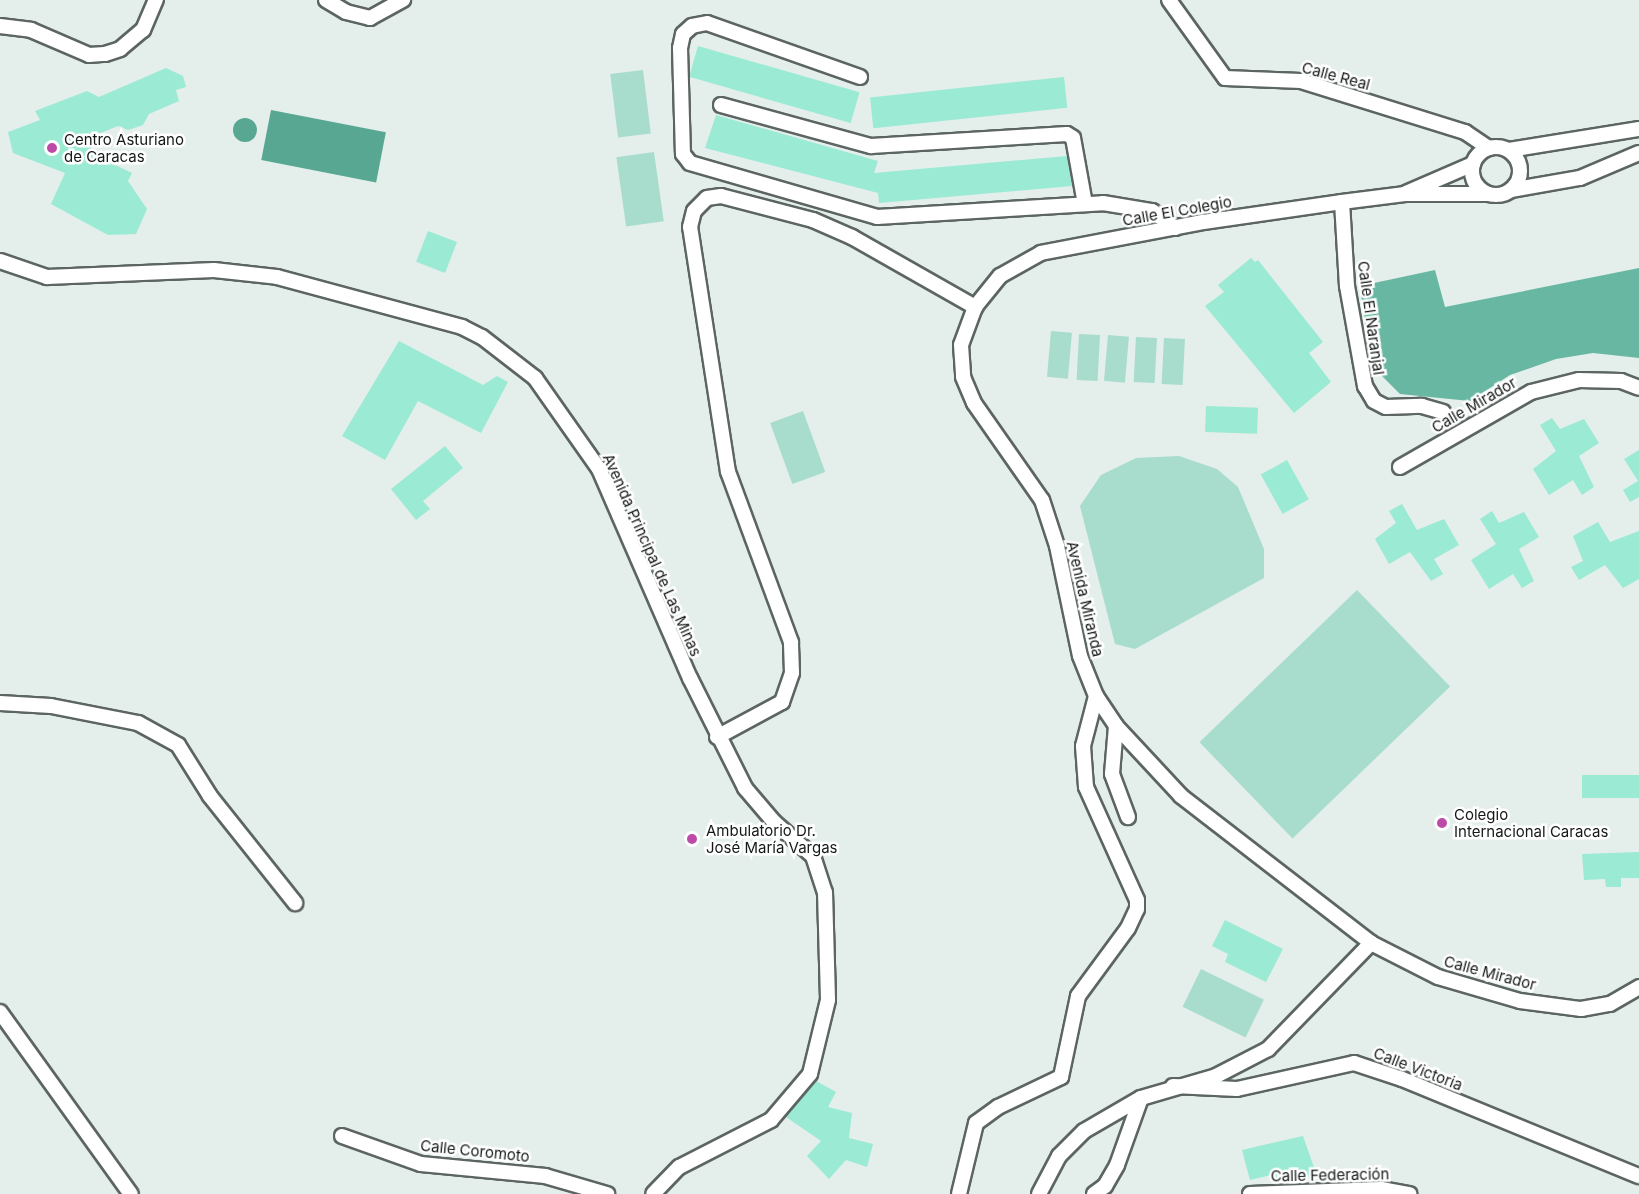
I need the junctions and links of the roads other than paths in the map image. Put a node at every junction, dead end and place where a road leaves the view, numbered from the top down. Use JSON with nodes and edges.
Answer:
{"nodes":[{"id":1,"x":156,"y":0,"type":"edge"},
{"id":2,"x":326,"y":0,"type":"edge"},
{"id":3,"x":403,"y":0,"type":"edge"},
{"id":4,"x":1169,"y":0,"type":"edge"},
{"id":5,"x":0,"y":26,"type":"edge"},
{"id":6,"x":860,"y":77,"type":"dead end"},
{"id":7,"x":722,"y":105,"type":"dead end"},
{"id":8,"x":1639,"y":129,"type":"edge"},
{"id":9,"x":1489,"y":148,"type":"junction"},
{"id":10,"x":1509,"y":150,"type":"junction"},
{"id":11,"x":1639,"y":153,"type":"edge"},
{"id":12,"x":1473,"y":165,"type":"junction"},
{"id":13,"x":1511,"y":190,"type":"junction"},
{"id":14,"x":1405,"y":194,"type":"junction"},
{"id":15,"x":1488,"y":194,"type":"junction"},
{"id":16,"x":1342,"y":202,"type":"junction"},
{"id":17,"x":1085,"y":204,"type":"junction"},
{"id":18,"x":1175,"y":228,"type":"junction"},
{"id":19,"x":0,"y":261,"type":"edge"},
{"id":20,"x":975,"y":307,"type":"junction"},
{"id":21,"x":1639,"y":388,"type":"edge"},
{"id":22,"x":1443,"y":412,"type":"dead end"},
{"id":23,"x":1400,"y":467,"type":"dead end"},
{"id":24,"x":1096,"y":696,"type":"junction"},
{"id":25,"x":0,"y":703,"type":"edge"},
{"id":26,"x":1116,"y":726,"type":"junction"},
{"id":27,"x":717,"y":737,"type":"junction"},
{"id":28,"x":1128,"y":818,"type":"dead end"},
{"id":29,"x":295,"y":903,"type":"dead end"},
{"id":30,"x":1371,"y":943,"type":"junction"},
{"id":31,"x":1639,"y":987,"type":"edge"},
{"id":32,"x":0,"y":1012,"type":"edge"},
{"id":33,"x":1173,"y":1086,"type":"junction"},
{"id":34,"x":1142,"y":1098,"type":"junction"},
{"id":35,"x":342,"y":1136,"type":"dead end"},
{"id":36,"x":1639,"y":1176,"type":"edge"},
{"id":37,"x":131,"y":1194,"type":"edge"},
{"id":38,"x":607,"y":1194,"type":"edge"},
{"id":39,"x":653,"y":1194,"type":"edge"},
{"id":40,"x":959,"y":1194,"type":"edge"},
{"id":41,"x":1039,"y":1194,"type":"edge"},
{"id":42,"x":1095,"y":1194,"type":"edge"},
{"id":43,"x":1250,"y":1194,"type":"edge"},
{"id":44,"x":1410,"y":1194,"type":"edge"}],
"edges":[{"from":1,"to":5,"type":"street"},
{"from":2,"to":3,"type":"street"},
{"from":4,"to":9,"type":"street","name":"Calle Real"},
{"from":6,"to":17,"type":"street"},
{"from":7,"to":17,"type":"street"},
{"from":8,"to":10,"type":"street"},
{"from":9,"to":10,"type":"street"},
{"from":9,"to":12,"type":"street","name":"Calle El Colegio"},
{"from":10,"to":13,"type":"street"},
{"from":11,"to":13,"type":"street","name":"Calle El Colegio"},
{"from":12,"to":14,"type":"street","name":"Calle El Colegio"},
{"from":12,"to":15,"type":"street"},
{"from":13,"to":15,"type":"street","name":"Calle El Colegio"},
{"from":14,"to":15,"type":"street","name":"Calle El Colegio"},
{"from":14,"to":16,"type":"street","name":"Calle El Colegio"},
{"from":16,"to":18,"type":"street","name":"Calle El Colegio"},
{"from":16,"to":22,"type":"street","name":"Calle El Naranjal"},
{"from":17,"to":18,"type":"street"},
{"from":18,"to":20,"type":"street","name":"Calle El Colegio"},
{"from":19,"to":27,"type":"street","name":"Avenida Principal de Las Minas"},
{"from":20,"to":24,"type":"street","name":"Avenida Miranda"},
{"from":20,"to":27,"type":"street"},
{"from":21,"to":23,"type":"street","name":"Calle Mirador"},
{"from":24,"to":26,"type":"street","name":"Avenida Miranda"},
{"from":24,"to":40,"type":"street"},
{"from":25,"to":29,"type":"street"},
{"from":26,"to":28,"type":"street"},
{"from":26,"to":30,"type":"street","name":"Avenida Miranda"},
{"from":27,"to":39,"type":"street","name":"Avenida Principal de Las Minas"},
{"from":30,"to":31,"type":"street","name":"Calle Mirador"},
{"from":30,"to":33,"type":"street"},
{"from":32,"to":37,"type":"street"},
{"from":33,"to":34,"type":"street"},
{"from":33,"to":36,"type":"street","name":"Calle Victoria"},
{"from":34,"to":41,"type":"street"},
{"from":34,"to":42,"type":"street"},
{"from":35,"to":38,"type":"street","name":"Calle Coromoto"},
{"from":43,"to":44,"type":"street","name":"Calle Federación"}]}
